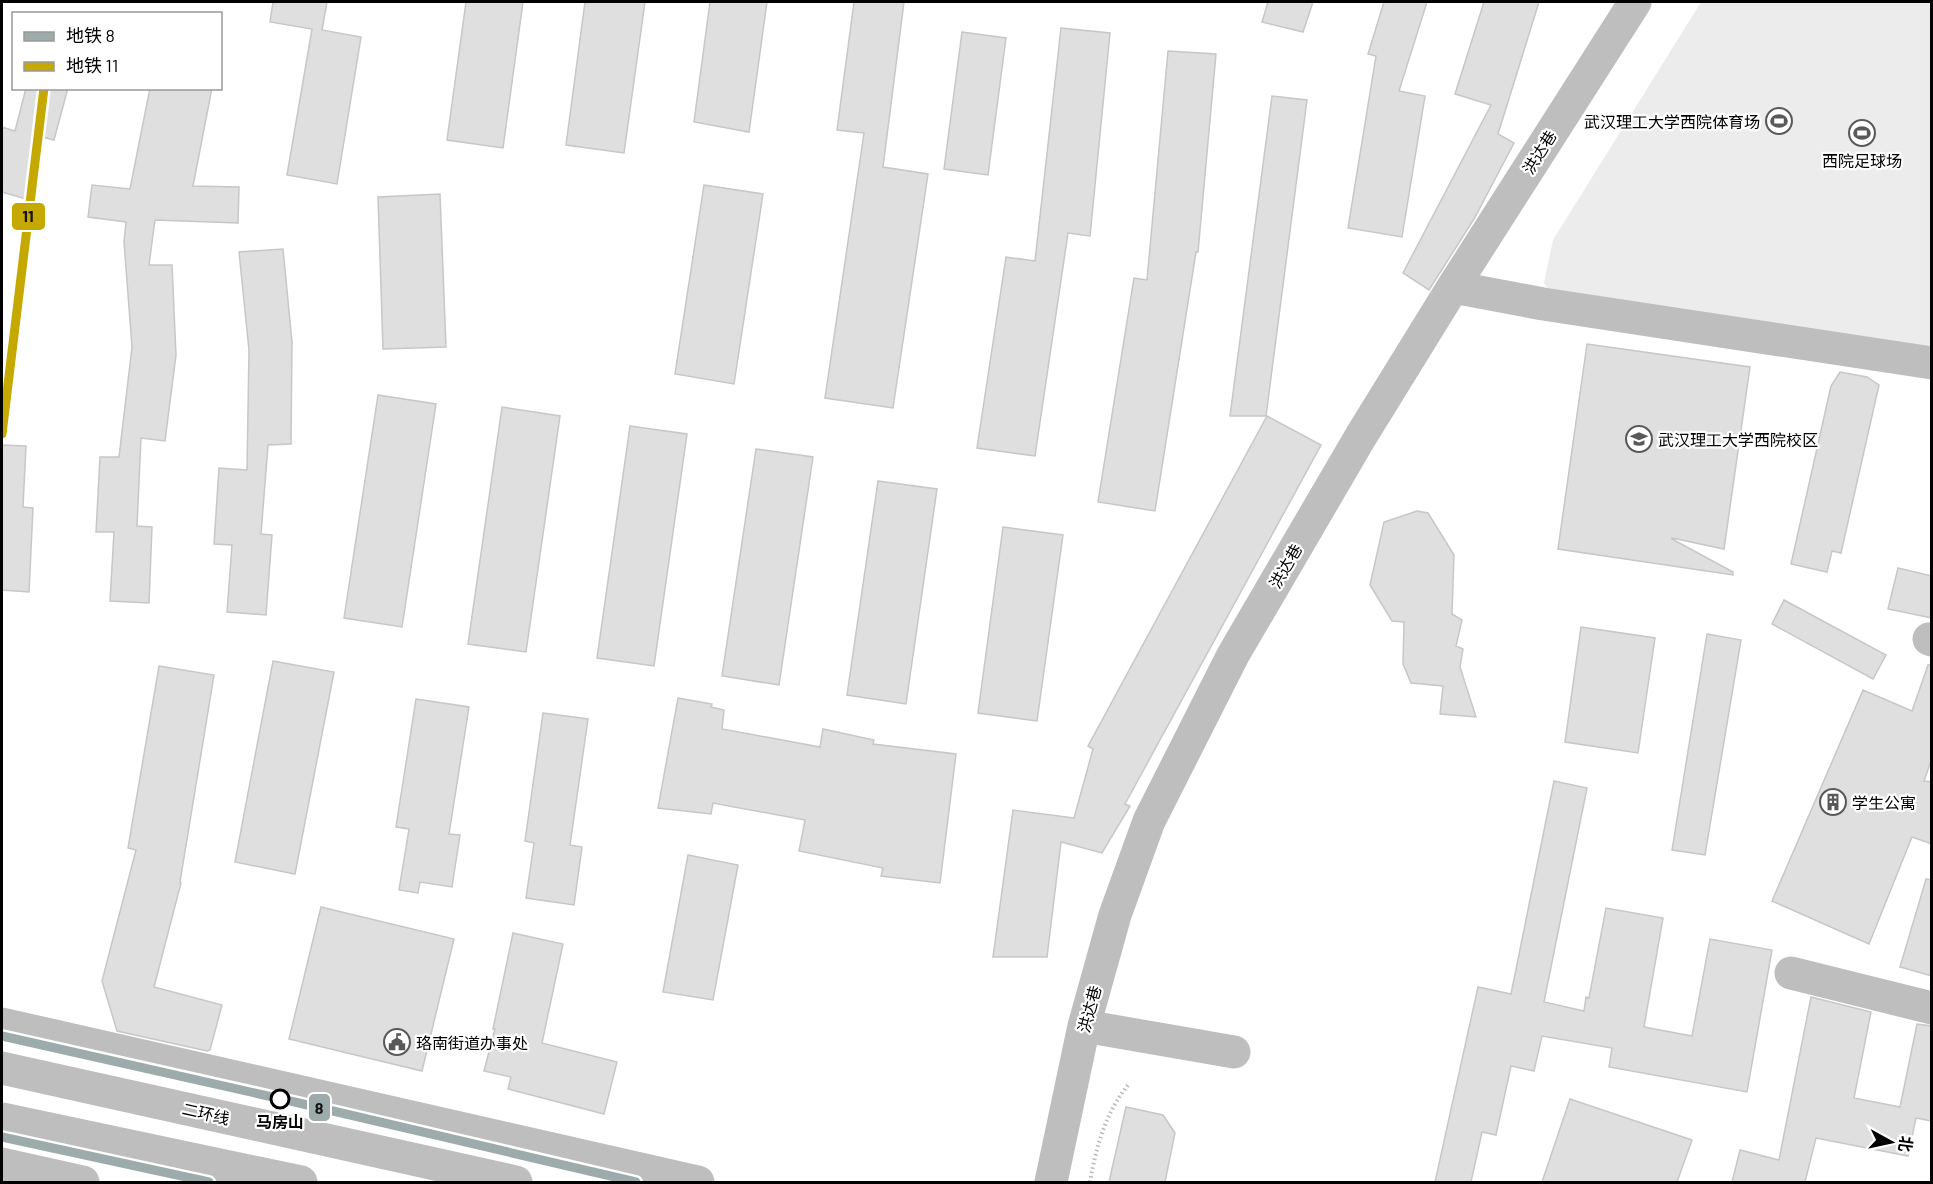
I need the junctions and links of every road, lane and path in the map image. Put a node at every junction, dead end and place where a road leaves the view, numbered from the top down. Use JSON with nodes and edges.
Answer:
{"nodes":[{"id":1,"x":1635,"y":2,"type":"edge"},
{"id":2,"x":1453,"y":287,"type":"junction"},
{"id":3,"x":1932,"y":363,"type":"edge"},
{"id":4,"x":1791,"y":974,"type":"dead end"},
{"id":5,"x":1932,"y":1008,"type":"edge"},
{"id":6,"x":2,"y":1024,"type":"edge"},
{"id":7,"x":1084,"y":1026,"type":"junction"},
{"id":8,"x":1234,"y":1052,"type":"dead end"},
{"id":9,"x":2,"y":1068,"type":"edge"},
{"id":10,"x":1129,"y":1084,"type":"dead end"},
{"id":11,"x":2,"y":1119,"type":"edge"},
{"id":12,"x":2,"y":1164,"type":"edge"},
{"id":13,"x":83,"y":1182,"type":"edge"},
{"id":14,"x":301,"y":1182,"type":"edge"},
{"id":15,"x":516,"y":1182,"type":"edge"},
{"id":16,"x":698,"y":1182,"type":"edge"},
{"id":17,"x":1051,"y":1182,"type":"edge"},
{"id":18,"x":1090,"y":1182,"type":"edge"}],
"edges":[{"from":1,"to":2,"type":"main road","name":"洪达巷"},
{"from":2,"to":3,"type":"main road"},
{"from":2,"to":7,"type":"main road","name":"洪达巷"},
{"from":4,"to":5,"type":"main road"},
{"from":6,"to":16,"type":"main road"},
{"from":7,"to":8,"type":"main road"},
{"from":7,"to":17,"type":"main road","name":"洪达巷"},
{"from":9,"to":15,"type":"main road","name":"二环线"},
{"from":10,"to":18,"type":"path"},
{"from":11,"to":14,"type":"main road"},
{"from":12,"to":13,"type":"main road"}]}
